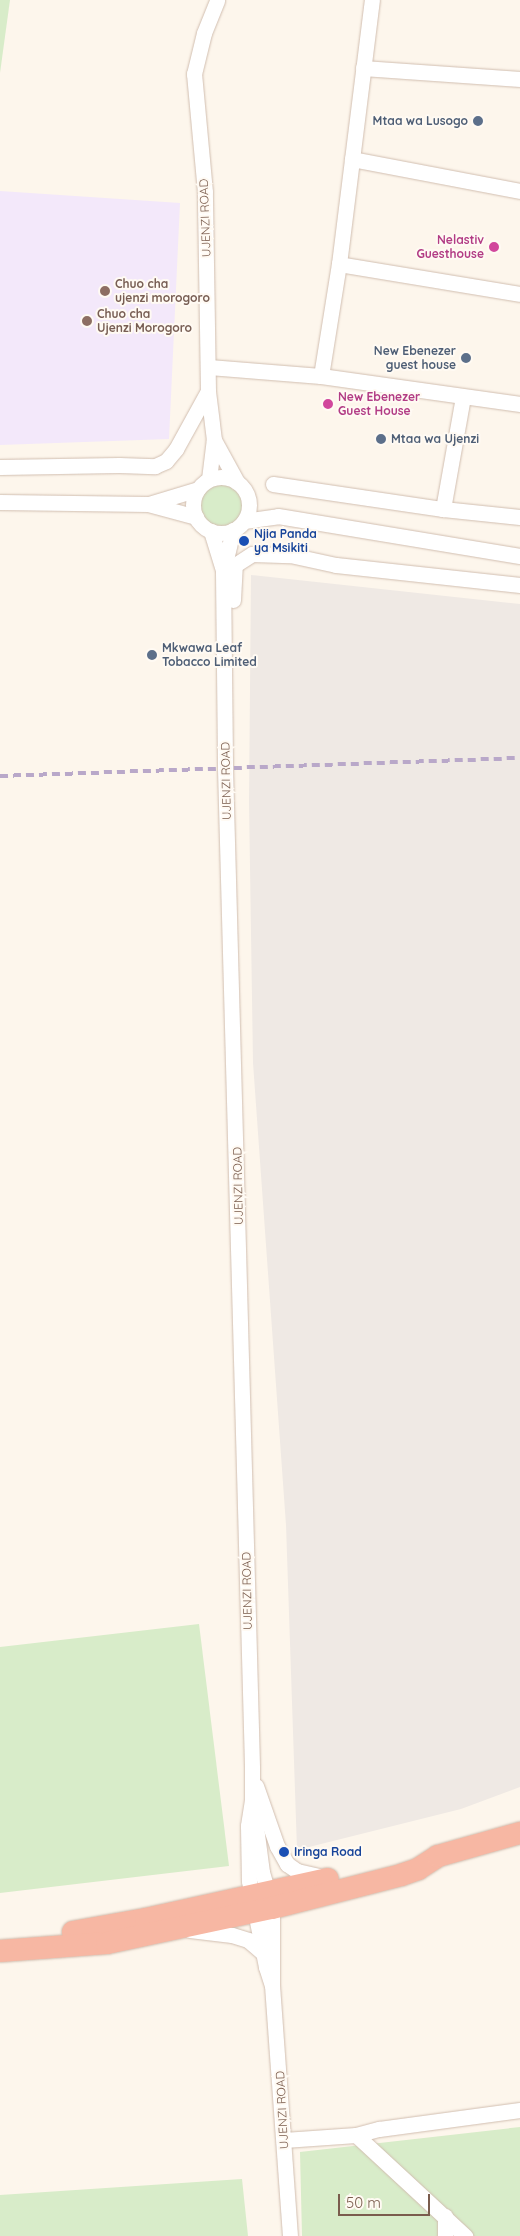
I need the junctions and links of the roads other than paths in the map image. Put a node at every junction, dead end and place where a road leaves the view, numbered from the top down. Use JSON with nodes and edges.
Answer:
{"nodes":[{"id":1,"x":217,"y":0,"type":"edge"},
{"id":2,"x":372,"y":0,"type":"edge"},
{"id":3,"x":363,"y":68,"type":"junction"},
{"id":4,"x":520,"y":79,"type":"edge"},
{"id":5,"x":352,"y":159,"type":"junction"},
{"id":6,"x":520,"y":191,"type":"edge"},
{"id":7,"x":339,"y":264,"type":"junction"},
{"id":8,"x":520,"y":294,"type":"edge"},
{"id":9,"x":209,"y":367,"type":"junction"},
{"id":10,"x":321,"y":376,"type":"junction"},
{"id":11,"x":208,"y":390,"type":"junction"},
{"id":12,"x":463,"y":397,"type":"junction"},
{"id":13,"x":520,"y":404,"type":"edge"},
{"id":14,"x":214,"y":440,"type":"junction"},
{"id":15,"x":0,"y":467,"type":"edge"},
{"id":16,"x":237,"y":482,"type":"junction"},
{"id":17,"x":203,"y":484,"type":"junction"},
{"id":18,"x":273,"y":484,"type":"dead end"},
{"id":19,"x":248,"y":496,"type":"junction"},
{"id":20,"x":0,"y":502,"type":"edge"},
{"id":21,"x":148,"y":504,"type":"junction"},
{"id":22,"x":443,"y":509,"type":"junction"},
{"id":23,"x":278,"y":516,"type":"junction"},
{"id":24,"x":196,"y":517,"type":"junction"},
{"id":25,"x":520,"y":517,"type":"edge"},
{"id":26,"x":239,"y":526,"type":"junction"},
{"id":27,"x":211,"y":531,"type":"junction"},
{"id":28,"x":520,"y":556,"type":"edge"},
{"id":29,"x":224,"y":572,"type":"junction"},
{"id":30,"x":520,"y":585,"type":"edge"},
{"id":31,"x":225,"y":700,"type":"junction"},
{"id":32,"x":252,"y":1768,"type":"junction"},
{"id":33,"x":520,"y":1833,"type":"edge"},
{"id":34,"x":438,"y":1856,"type":"junction"},
{"id":35,"x":330,"y":1878,"type":"junction"},
{"id":36,"x":262,"y":1902,"type":"junction"},
{"id":37,"x":179,"y":1929,"type":"junction"},
{"id":38,"x":9,"y":1950,"type":"edge"},
{"id":39,"x":263,"y":1953,"type":"junction"},
{"id":40,"x":272,"y":1985,"type":"junction"},
{"id":41,"x":520,"y":2110,"type":"edge"},
{"id":42,"x":356,"y":2135,"type":"junction"},
{"id":43,"x":284,"y":2140,"type":"junction"},
{"id":44,"x":445,"y":2216,"type":"junction"},
{"id":45,"x":290,"y":2236,"type":"edge"},
{"id":46,"x":445,"y":2236,"type":"edge"},
{"id":47,"x":465,"y":2236,"type":"edge"}],
"edges":[{"from":1,"to":9,"type":"street","name":"UJENZI ROAD"},
{"from":2,"to":3,"type":"street"},
{"from":3,"to":4,"type":"street"},
{"from":3,"to":5,"type":"street"},
{"from":5,"to":6,"type":"street"},
{"from":5,"to":7,"type":"street"},
{"from":7,"to":8,"type":"street"},
{"from":7,"to":10,"type":"street"},
{"from":9,"to":10,"type":"street"},
{"from":9,"to":11,"type":"street","name":"UJENZI ROAD"},
{"from":10,"to":12,"type":"street"},
{"from":11,"to":14,"type":"street","name":"UJENZI ROAD"},
{"from":11,"to":15,"type":"street"},
{"from":12,"to":13,"type":"street"},
{"from":12,"to":22,"type":"street"},
{"from":14,"to":16,"type":"street"},
{"from":14,"to":17,"type":"street"},
{"from":16,"to":17,"type":"street"},
{"from":16,"to":19,"type":"street"},
{"from":17,"to":21,"type":"street"},
{"from":17,"to":24,"type":"street"},
{"from":18,"to":22,"type":"street"},
{"from":19,"to":23,"type":"street"},
{"from":19,"to":26,"type":"street"},
{"from":20,"to":21,"type":"street"},
{"from":21,"to":24,"type":"street"},
{"from":22,"to":25,"type":"street"},
{"from":23,"to":26,"type":"street"},
{"from":23,"to":28,"type":"street"},
{"from":24,"to":27,"type":"street"},
{"from":26,"to":27,"type":"street"},
{"from":26,"to":29,"type":"street"},
{"from":27,"to":29,"type":"street"},
{"from":29,"to":31,"type":"street","name":"UJENZI ROAD"},
{"from":30,"to":31,"type":"street"},
{"from":31,"to":32,"type":"street","name":"UJENZI ROAD"},
{"from":32,"to":35,"type":"street"},
{"from":32,"to":36,"type":"street","name":"UJENZI ROAD"},
{"from":33,"to":34,"type":"highway"},
{"from":34,"to":35,"type":"highway"},
{"from":34,"to":36,"type":"highway"},
{"from":35,"to":36,"type":"highway"},
{"from":36,"to":37,"type":"highway"},
{"from":36,"to":38,"type":"highway"},
{"from":36,"to":39,"type":"street","name":"UJENZI ROAD"},
{"from":36,"to":40,"type":"street","name":"UJENZI ROAD"},
{"from":37,"to":38,"type":"highway"},
{"from":37,"to":39,"type":"street"},
{"from":39,"to":40,"type":"street","name":"UJENZI ROAD"},
{"from":40,"to":43,"type":"street","name":"UJENZI ROAD"},
{"from":41,"to":42,"type":"street"},
{"from":42,"to":43,"type":"street"},
{"from":42,"to":44,"type":"street"},
{"from":43,"to":45,"type":"street","name":"UJENZI ROAD"},
{"from":44,"to":46,"type":"street"},
{"from":44,"to":47,"type":"street"}]}
